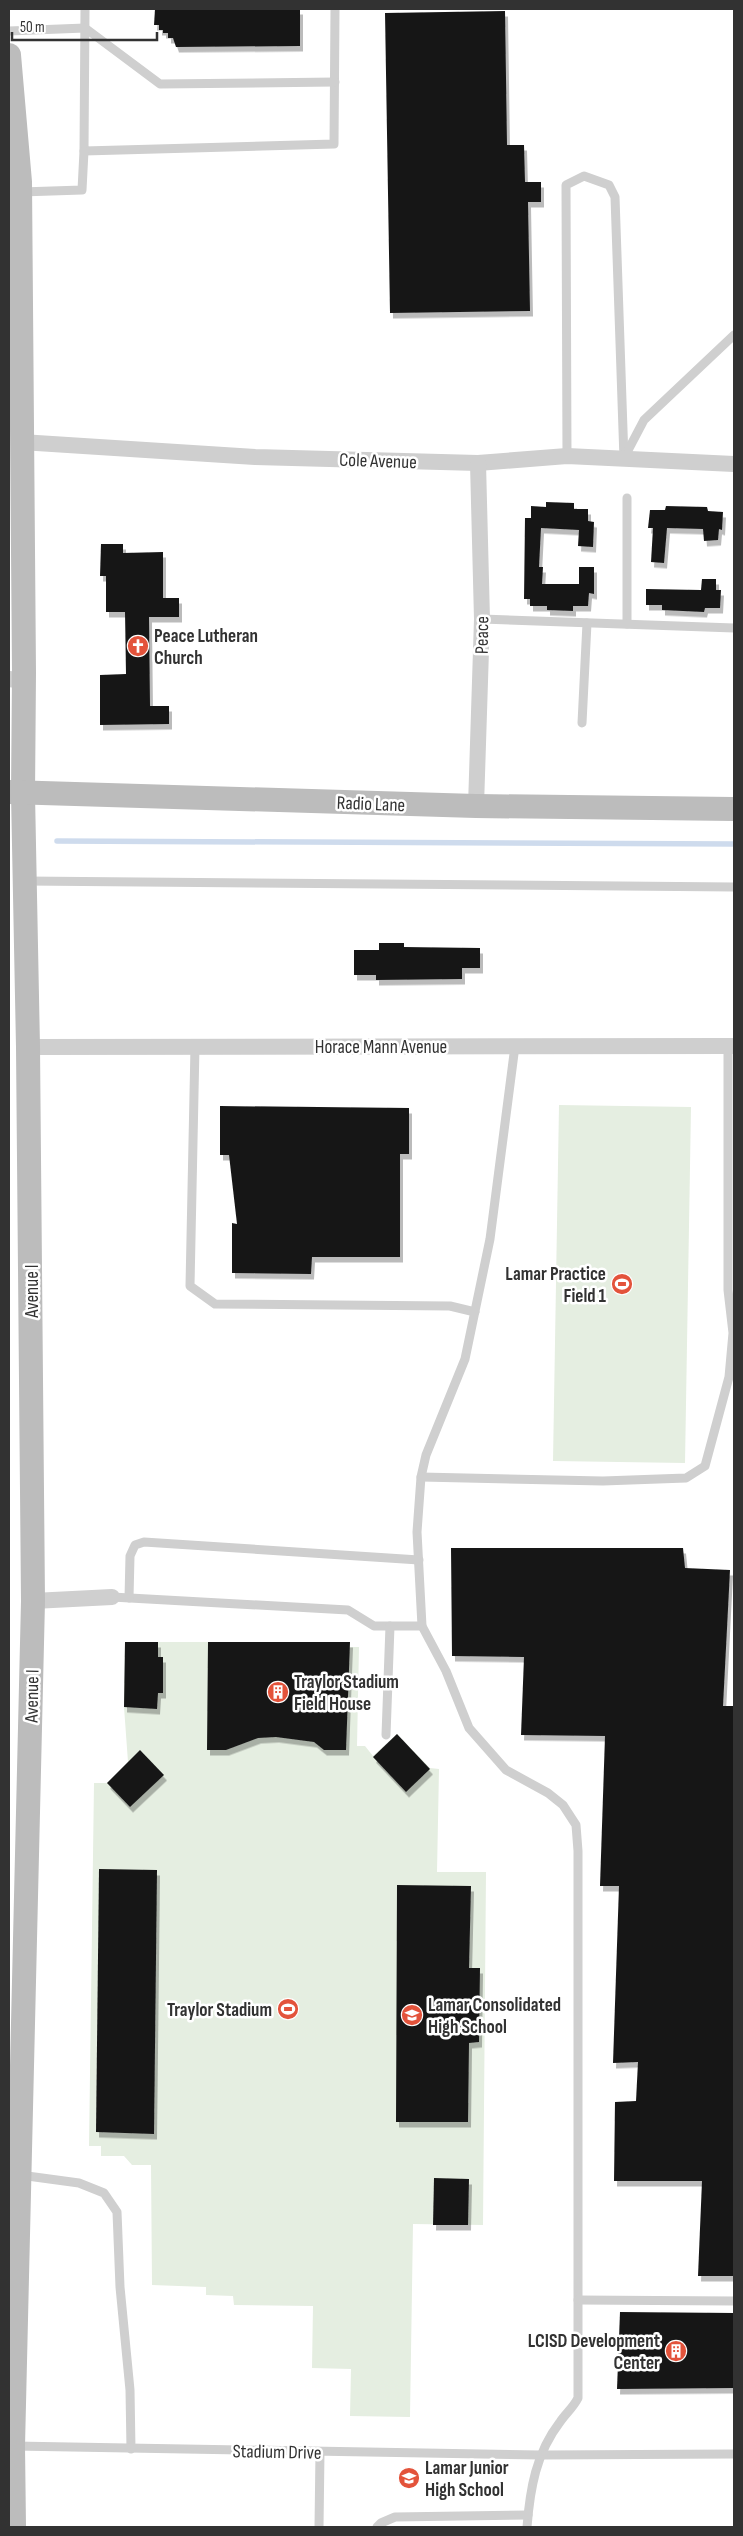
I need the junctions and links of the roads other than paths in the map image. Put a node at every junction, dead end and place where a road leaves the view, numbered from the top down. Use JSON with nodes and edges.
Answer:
{"nodes":[{"id":1,"x":85,"y":9,"type":"edge"},
{"id":2,"x":335,"y":9,"type":"edge"},
{"id":3,"x":85,"y":28,"type":"junction"},
{"id":4,"x":9,"y":30,"type":"edge"},
{"id":5,"x":9,"y":54,"type":"edge"},
{"id":6,"x":335,"y":82,"type":"junction"},
{"id":7,"x":84,"y":151,"type":"junction"},
{"id":8,"x":16,"y":185,"type":"edge"},
{"id":9,"x":14,"y":240,"type":"edge"},
{"id":10,"x":734,"y":335,"type":"edge"},
{"id":11,"x":15,"y":366,"type":"edge"},
{"id":12,"x":21,"y":442,"type":"junction"},
{"id":13,"x":567,"y":456,"type":"junction"},
{"id":14,"x":624,"y":458,"type":"junction"},
{"id":15,"x":478,"y":463,"type":"junction"},
{"id":16,"x":734,"y":464,"type":"edge"},
{"id":17,"x":627,"y":498,"type":"dead end"},
{"id":18,"x":482,"y":619,"type":"junction"},
{"id":19,"x":587,"y":623,"type":"junction"},
{"id":20,"x":627,"y":624,"type":"junction"},
{"id":21,"x":734,"y":628,"type":"edge"},
{"id":22,"x":16,"y":680,"type":"edge"},
{"id":23,"x":582,"y":723,"type":"dead end"},
{"id":24,"x":16,"y":793,"type":"edge"},
{"id":25,"x":476,"y":806,"type":"junction"},
{"id":26,"x":734,"y":809,"type":"edge"},
{"id":27,"x":25,"y":881,"type":"junction"},
{"id":28,"x":734,"y":887,"type":"edge"},
{"id":29,"x":195,"y":1046,"type":"junction"},
{"id":30,"x":515,"y":1046,"type":"junction"},
{"id":31,"x":731,"y":1046,"type":"edge"},
{"id":32,"x":28,"y":1047,"type":"junction"},
{"id":33,"x":475,"y":1312,"type":"junction"},
{"id":34,"x":421,"y":1477,"type":"junction"},
{"id":35,"x":418,"y":1560,"type":"junction"},
{"id":36,"x":120,"y":1598,"type":"junction"},
{"id":37,"x":33,"y":1601,"type":"junction"},
{"id":38,"x":390,"y":1626,"type":"junction"},
{"id":39,"x":422,"y":1626,"type":"junction"},
{"id":40,"x":386,"y":1735,"type":"dead end"},
{"id":41,"x":20,"y":2176,"type":"junction"},
{"id":42,"x":578,"y":2300,"type":"junction"},
{"id":43,"x":734,"y":2301,"type":"edge"},
{"id":44,"x":13,"y":2446,"type":"junction"},
{"id":45,"x":131,"y":2449,"type":"junction"},
{"id":46,"x":320,"y":2452,"type":"junction"},
{"id":47,"x":734,"y":2454,"type":"edge"},
{"id":48,"x":540,"y":2455,"type":"junction"},
{"id":49,"x":528,"y":2515,"type":"junction"},
{"id":50,"x":14,"y":2527,"type":"edge"},
{"id":51,"x":319,"y":2527,"type":"edge"},
{"id":52,"x":377,"y":2527,"type":"edge"},
{"id":53,"x":527,"y":2527,"type":"edge"}],
"edges":[{"from":1,"to":3,"type":"lane"},
{"from":2,"to":6,"type":"lane"},
{"from":3,"to":4,"type":"lane"},
{"from":3,"to":6,"type":"lane"},
{"from":3,"to":7,"type":"lane"},
{"from":5,"to":8,"type":"main road","name":"Avenue I"},
{"from":6,"to":7,"type":"lane"},
{"from":7,"to":8,"type":"lane"},
{"from":8,"to":9,"type":"main road","name":"Avenue I"},
{"from":9,"to":11,"type":"main road","name":"Avenue I"},
{"from":10,"to":14,"type":"lane"},
{"from":11,"to":12,"type":"main road","name":"Avenue I"},
{"from":12,"to":15,"type":"street","name":"Cole Avenue"},
{"from":12,"to":22,"type":"main road","name":"Avenue I"},
{"from":13,"to":14,"type":"street","name":"Cole Avenue"},
{"from":13,"to":14,"type":"lane"},
{"from":13,"to":15,"type":"street","name":"Cole Avenue"},
{"from":14,"to":16,"type":"street","name":"Cole Avenue"},
{"from":15,"to":18,"type":"street","name":"Peace"},
{"from":17,"to":20,"type":"lane"},
{"from":18,"to":19,"type":"lane"},
{"from":18,"to":25,"type":"street","name":"Peace"},
{"from":19,"to":20,"type":"lane"},
{"from":19,"to":23,"type":"lane"},
{"from":20,"to":21,"type":"lane"},
{"from":22,"to":24,"type":"main road","name":"Avenue I"},
{"from":24,"to":25,"type":"main road","name":"Radio Lane"},
{"from":24,"to":27,"type":"main road","name":"Avenue I"},
{"from":25,"to":26,"type":"main road","name":"Radio Lane"},
{"from":27,"to":28,"type":"lane"},
{"from":27,"to":32,"type":"main road","name":"Avenue I"},
{"from":29,"to":30,"type":"street","name":"Horace Mann Avenue"},
{"from":29,"to":32,"type":"street","name":"Horace Mann Avenue"},
{"from":29,"to":33,"type":"lane"},
{"from":30,"to":31,"type":"street","name":"Horace Mann Avenue"},
{"from":30,"to":33,"type":"lane"},
{"from":31,"to":34,"type":"lane"},
{"from":32,"to":37,"type":"main road","name":"Avenue I"},
{"from":33,"to":34,"type":"lane"},
{"from":34,"to":35,"type":"lane"},
{"from":35,"to":36,"type":"lane"},
{"from":35,"to":39,"type":"lane"},
{"from":36,"to":37,"type":"street"},
{"from":36,"to":38,"type":"lane"},
{"from":37,"to":41,"type":"main road","name":"Avenue I"},
{"from":38,"to":39,"type":"lane"},
{"from":38,"to":40,"type":"lane"},
{"from":39,"to":42,"type":"lane"},
{"from":41,"to":44,"type":"main road","name":"Avenue I"},
{"from":41,"to":45,"type":"lane"},
{"from":42,"to":43,"type":"lane"},
{"from":42,"to":48,"type":"lane"},
{"from":44,"to":45,"type":"lane","name":"Stadium Drive"},
{"from":44,"to":50,"type":"main road","name":"Avenue I"},
{"from":45,"to":46,"type":"lane","name":"Stadium Drive"},
{"from":46,"to":48,"type":"lane","name":"Stadium Drive"},
{"from":46,"to":51,"type":"lane"},
{"from":47,"to":48,"type":"lane","name":"Stadium Drive"},
{"from":48,"to":49,"type":"lane"},
{"from":49,"to":52,"type":"lane"},
{"from":49,"to":53,"type":"lane"}]}
